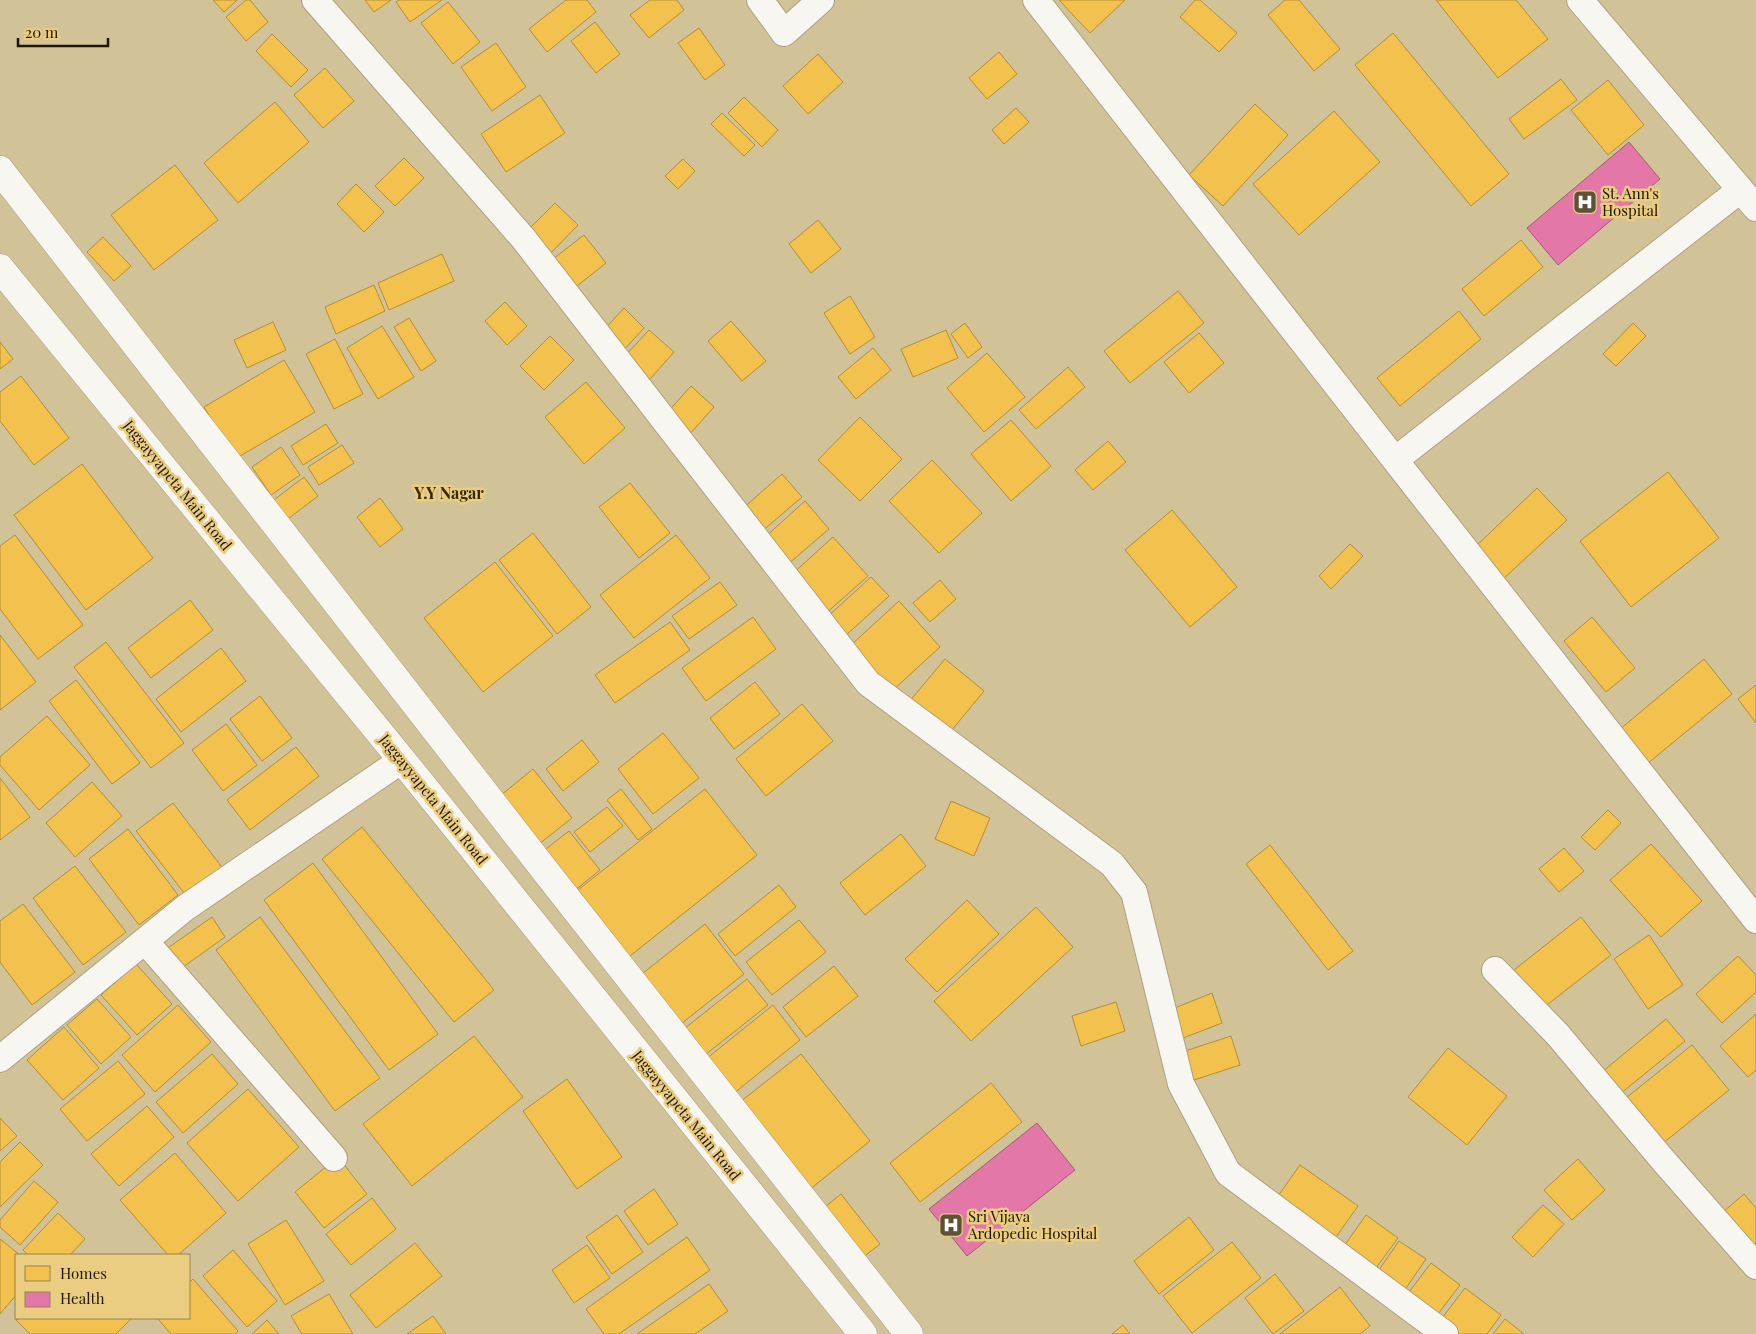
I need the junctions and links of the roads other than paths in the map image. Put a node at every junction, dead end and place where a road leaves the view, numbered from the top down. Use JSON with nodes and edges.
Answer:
{"nodes":[{"id":1,"x":315,"y":0,"type":"edge"},
{"id":2,"x":760,"y":0,"type":"edge"},
{"id":3,"x":820,"y":0,"type":"edge"},
{"id":4,"x":1036,"y":0,"type":"edge"},
{"id":5,"x":1580,"y":0,"type":"edge"},
{"id":6,"x":0,"y":170,"type":"edge"},
{"id":7,"x":1748,"y":199,"type":"edge"},
{"id":8,"x":0,"y":268,"type":"edge"},
{"id":9,"x":1395,"y":460,"type":"junction"},
{"id":10,"x":402,"y":760,"type":"junction"},
{"id":11,"x":1756,"y":920,"type":"edge"},
{"id":12,"x":145,"y":941,"type":"junction"},
{"id":13,"x":1495,"y":970,"type":"dead end"},
{"id":14,"x":0,"y":1059,"type":"edge"},
{"id":15,"x":334,"y":1158,"type":"dead end"},
{"id":16,"x":1756,"y":1266,"type":"edge"},
{"id":17,"x":863,"y":1334,"type":"edge"},
{"id":18,"x":910,"y":1334,"type":"edge"},
{"id":19,"x":1445,"y":1334,"type":"edge"}],
"edges":[{"from":1,"to":19,"type":"street"},
{"from":2,"to":3,"type":"street"},
{"from":4,"to":9,"type":"street"},
{"from":5,"to":7,"type":"street"},
{"from":6,"to":18,"type":"main road"},
{"from":7,"to":9,"type":"street"},
{"from":8,"to":10,"type":"main road","name":"Jaggayyapeta Main Road"},
{"from":9,"to":11,"type":"street"},
{"from":10,"to":12,"type":"street"},
{"from":10,"to":17,"type":"main road","name":"Jaggayyapeta Main Road"},
{"from":12,"to":14,"type":"street"},
{"from":12,"to":15,"type":"street"},
{"from":13,"to":16,"type":"street"}]}
